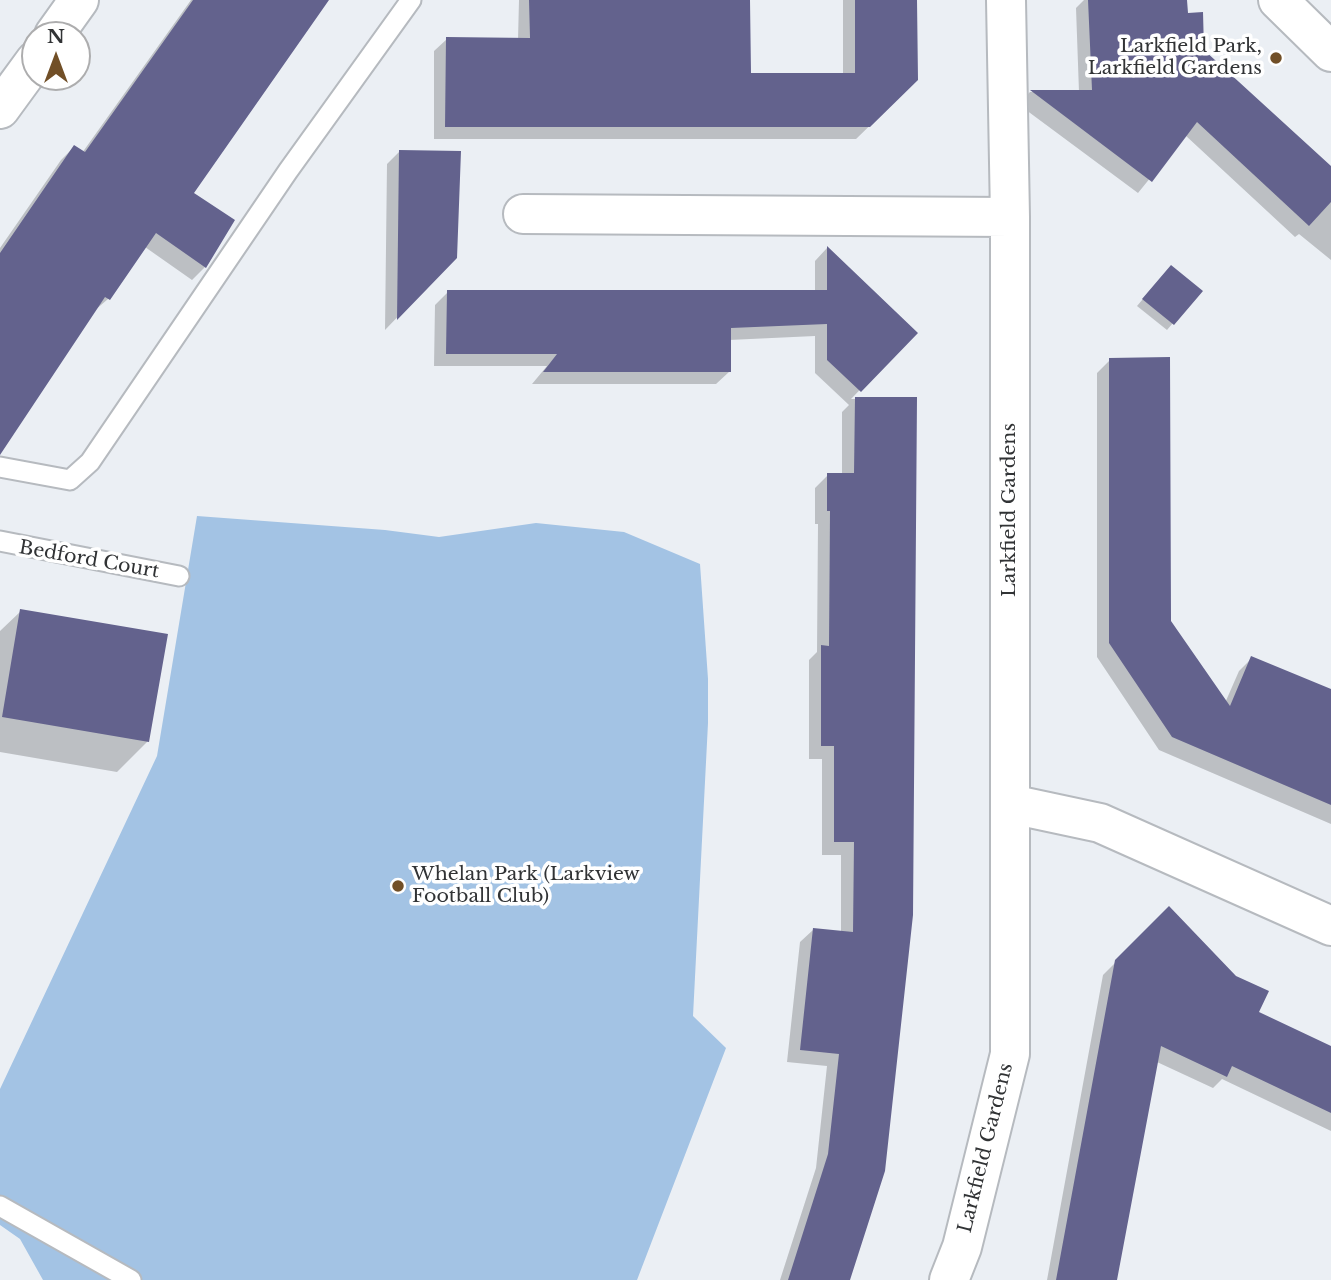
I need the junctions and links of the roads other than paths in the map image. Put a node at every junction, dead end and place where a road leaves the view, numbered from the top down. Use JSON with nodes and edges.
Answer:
{"nodes":[{"id":1,"x":79,"y":0,"type":"edge"},
{"id":2,"x":411,"y":0,"type":"edge"},
{"id":3,"x":1006,"y":0,"type":"edge"},
{"id":4,"x":1278,"y":0,"type":"edge"},
{"id":5,"x":64,"y":21,"type":"edge"},
{"id":6,"x":1331,"y":52,"type":"edge"},
{"id":7,"x":21,"y":80,"type":"edge"},
{"id":8,"x":0,"y":109,"type":"edge"},
{"id":9,"x":523,"y":214,"type":"dead end"},
{"id":10,"x":1010,"y":217,"type":"junction"},
{"id":11,"x":0,"y":467,"type":"edge"},
{"id":12,"x":0,"y":541,"type":"edge"},
{"id":13,"x":179,"y":576,"type":"dead end"},
{"id":14,"x":1011,"y":804,"type":"junction"},
{"id":15,"x":1331,"y":926,"type":"edge"},
{"id":16,"x":0,"y":1206,"type":"edge"},
{"id":17,"x":131,"y":1280,"type":"edge"},
{"id":18,"x":949,"y":1280,"type":"edge"}],
"edges":[{"from":1,"to":5,"type":"street"},
{"from":2,"to":11,"type":"lane"},
{"from":3,"to":10,"type":"street","name":"Larkfield Gardens"},
{"from":4,"to":6,"type":"street"},
{"from":7,"to":8,"type":"street"},
{"from":9,"to":10,"type":"street"},
{"from":10,"to":14,"type":"street","name":"Larkfield Gardens"},
{"from":12,"to":13,"type":"lane","name":"Bedford Court"},
{"from":14,"to":15,"type":"street"},
{"from":14,"to":18,"type":"street","name":"Larkfield Gardens"},
{"from":16,"to":17,"type":"lane"}]}
